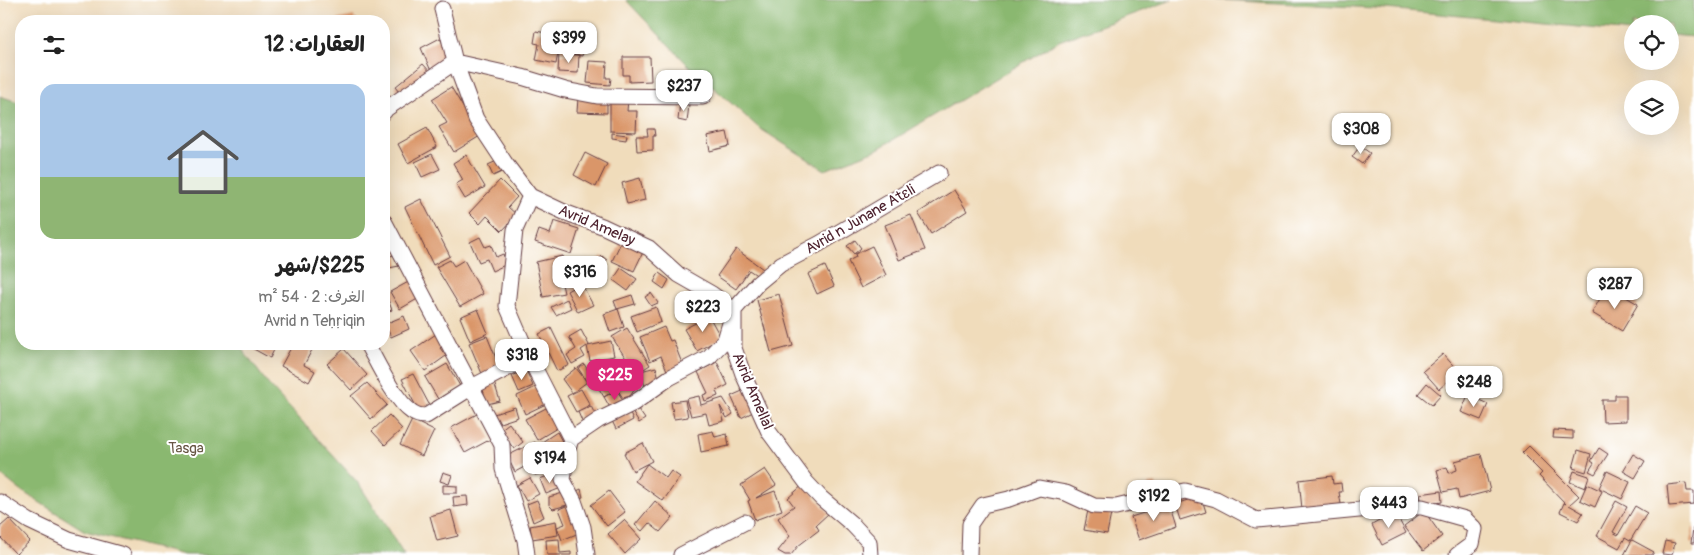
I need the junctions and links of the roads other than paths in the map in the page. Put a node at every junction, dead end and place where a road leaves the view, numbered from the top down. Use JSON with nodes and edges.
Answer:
{"nodes":[{"id":1,"x":442,"y":9,"type":"dead end"},
{"id":2,"x":456,"y":62,"type":"junction"},
{"id":3,"x":703,"y":97,"type":"dead end"},
{"id":4,"x":390,"y":106,"type":"edge"},
{"id":5,"x":939,"y":173,"type":"dead end"},
{"id":6,"x":530,"y":196,"type":"junction"},
{"id":7,"x":390,"y":232,"type":"edge"},
{"id":8,"x":734,"y":310,"type":"junction"},
{"id":9,"x":370,"y":350,"type":"edge"},
{"id":10,"x":529,"y":357,"type":"junction"},
{"id":11,"x":472,"y":387,"type":"junction"},
{"id":12,"x":571,"y":439,"type":"junction"},
{"id":13,"x":0,"y":502,"type":"edge"},
{"id":14,"x":745,"y":522,"type":"dead end"},
{"id":15,"x":123,"y":555,"type":"edge"},
{"id":16,"x":527,"y":555,"type":"edge"},
{"id":17,"x":587,"y":555,"type":"edge"},
{"id":18,"x":680,"y":555,"type":"edge"},
{"id":19,"x":870,"y":555,"type":"edge"},
{"id":20,"x":969,"y":555,"type":"edge"},
{"id":21,"x":1457,"y":555,"type":"edge"}],
"edges":[{"from":1,"to":2,"type":"street"},
{"from":2,"to":3,"type":"street"},
{"from":2,"to":4,"type":"street"},
{"from":2,"to":6,"type":"street"},
{"from":5,"to":8,"type":"street","name":"Avrid n Junane Atɛli"},
{"from":6,"to":8,"type":"street","name":"Avrid Amelay"},
{"from":6,"to":10,"type":"street"},
{"from":7,"to":11,"type":"street"},
{"from":8,"to":12,"type":"street"},
{"from":8,"to":19,"type":"street","name":"Avrid Amellal"},
{"from":9,"to":11,"type":"street"},
{"from":10,"to":11,"type":"street"},
{"from":10,"to":12,"type":"street"},
{"from":11,"to":16,"type":"street"},
{"from":12,"to":17,"type":"street"},
{"from":13,"to":15,"type":"street"},
{"from":14,"to":18,"type":"street"},
{"from":20,"to":21,"type":"street"}]}
